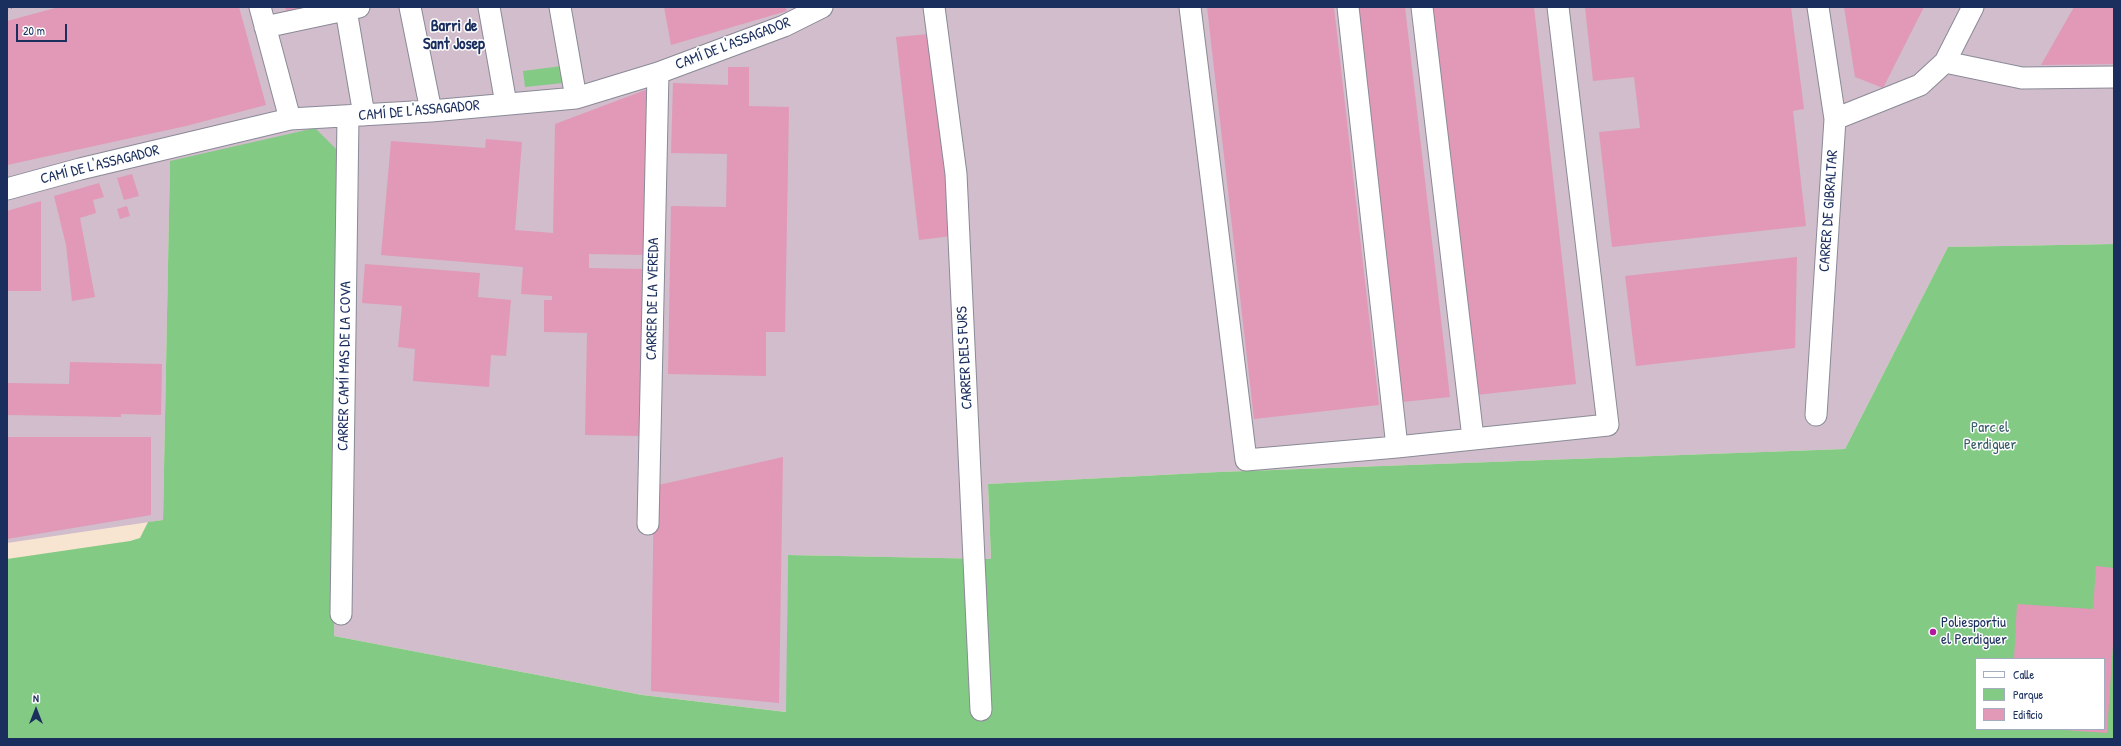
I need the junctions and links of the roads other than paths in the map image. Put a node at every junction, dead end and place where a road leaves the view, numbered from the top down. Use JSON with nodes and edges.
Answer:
{"nodes":[{"id":1,"x":260,"y":7,"type":"edge"},
{"id":2,"x":410,"y":7,"type":"edge"},
{"id":3,"x":488,"y":7,"type":"edge"},
{"id":4,"x":560,"y":7,"type":"edge"},
{"id":5,"x":822,"y":7,"type":"edge"},
{"id":6,"x":934,"y":7,"type":"edge"},
{"id":7,"x":1190,"y":7,"type":"edge"},
{"id":8,"x":1348,"y":7,"type":"edge"},
{"id":9,"x":1422,"y":7,"type":"edge"},
{"id":10,"x":1558,"y":7,"type":"edge"},
{"id":11,"x":1818,"y":7,"type":"edge"},
{"id":12,"x":1973,"y":7,"type":"edge"},
{"id":13,"x":353,"y":8,"type":"edge"},
{"id":14,"x":265,"y":27,"type":"junction"},
{"id":15,"x":1945,"y":62,"type":"junction"},
{"id":16,"x":658,"y":73,"type":"junction"},
{"id":17,"x":2114,"y":77,"type":"edge"},
{"id":18,"x":576,"y":98,"type":"junction"},
{"id":19,"x":506,"y":104,"type":"junction"},
{"id":20,"x":431,"y":111,"type":"junction"},
{"id":21,"x":356,"y":116,"type":"junction"},
{"id":22,"x":290,"y":119,"type":"junction"},
{"id":23,"x":1835,"y":119,"type":"junction"},
{"id":24,"x":7,"y":189,"type":"edge"},
{"id":25,"x":1816,"y":415,"type":"dead end"},
{"id":26,"x":1473,"y":438,"type":"junction"},
{"id":27,"x":1397,"y":447,"type":"junction"},
{"id":28,"x":648,"y":524,"type":"dead end"},
{"id":29,"x":341,"y":614,"type":"dead end"},
{"id":30,"x":981,"y":710,"type":"dead end"}],
"edges":[{"from":1,"to":14,"type":"street"},
{"from":2,"to":20,"type":"street"},
{"from":3,"to":19,"type":"street"},
{"from":4,"to":18,"type":"street"},
{"from":5,"to":16,"type":"street","name":"CAMÍ DE L'ASSAGADOR"},
{"from":6,"to":30,"type":"street","name":"CARRER DELS FURS"},
{"from":7,"to":27,"type":"street"},
{"from":8,"to":27,"type":"street"},
{"from":9,"to":26,"type":"street"},
{"from":10,"to":26,"type":"street"},
{"from":11,"to":23,"type":"street","name":"CARRER DE GIBRALTAR"},
{"from":12,"to":15,"type":"street"},
{"from":13,"to":14,"type":"street"},
{"from":13,"to":21,"type":"street","name":"CARRER CAMÍ MAS DE LA COVA"},
{"from":14,"to":22,"type":"street"},
{"from":15,"to":17,"type":"street"},
{"from":15,"to":23,"type":"street"},
{"from":16,"to":18,"type":"street","name":"CAMÍ DE L'ASSAGADOR"},
{"from":16,"to":28,"type":"street","name":"CARRER DE LA VEREDA"},
{"from":18,"to":19,"type":"street","name":"CAMÍ DE L'ASSAGADOR"},
{"from":19,"to":20,"type":"street","name":"CAMÍ DE L'ASSAGADOR"},
{"from":20,"to":21,"type":"street","name":"CAMÍ DE L'ASSAGADOR"},
{"from":21,"to":22,"type":"street","name":"CAMÍ DE L'ASSAGADOR"},
{"from":21,"to":29,"type":"street","name":"CARRER CAMÍ MAS DE LA COVA"},
{"from":22,"to":24,"type":"street","name":"CAMÍ DE L'ASSAGADOR"},
{"from":23,"to":25,"type":"street","name":"CARRER DE GIBRALTAR"},
{"from":26,"to":27,"type":"street"}]}
